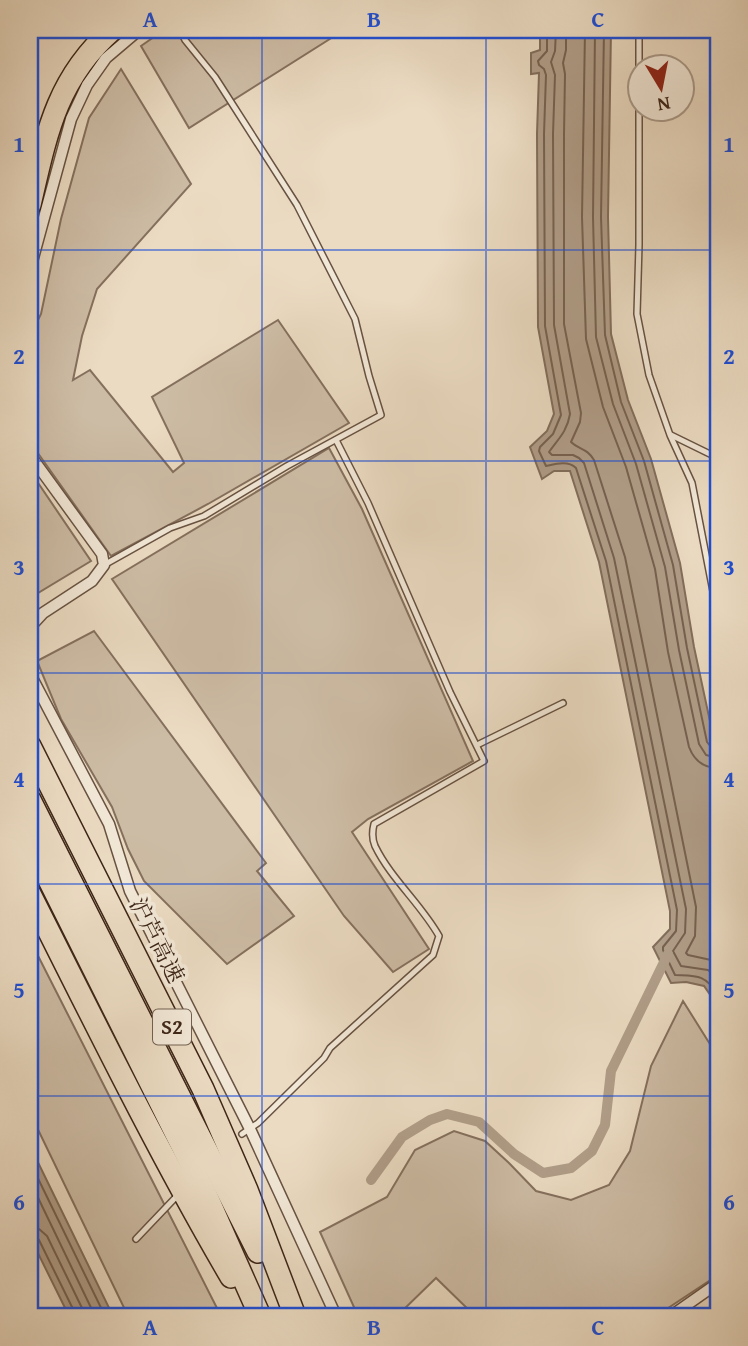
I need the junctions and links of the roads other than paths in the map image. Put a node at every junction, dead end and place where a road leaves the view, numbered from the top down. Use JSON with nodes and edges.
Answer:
{"nodes":[{"id":1,"x":112,"y":30,"type":"edge"},
{"id":2,"x":139,"y":30,"type":"edge"},
{"id":3,"x":180,"y":30,"type":"edge"},
{"id":4,"x":639,"y":30,"type":"edge"},
{"id":5,"x":30,"y":205,"type":"edge"},
{"id":6,"x":30,"y":269,"type":"edge"},
{"id":7,"x":670,"y":435,"type":"junction"},
{"id":8,"x":336,"y":439,"type":"junction"},
{"id":9,"x":30,"y":455,"type":"edge"},
{"id":10,"x":718,"y":458,"type":"edge"},
{"id":11,"x":104,"y":565,"type":"junction"},
{"id":12,"x":718,"y":617,"type":"edge"},
{"id":13,"x":30,"y":627,"type":"edge"},
{"id":14,"x":30,"y":674,"type":"edge"},
{"id":15,"x":563,"y":703,"type":"dead end"},
{"id":16,"x":477,"y":746,"type":"junction"},
{"id":17,"x":32,"y":750,"type":"edge"},
{"id":18,"x":30,"y":800,"type":"edge"},
{"id":19,"x":30,"y":842,"type":"edge"},
{"id":20,"x":30,"y":894,"type":"edge"},
{"id":21,"x":246,"y":1132,"type":"junction"},
{"id":22,"x":176,"y":1197,"type":"dead end"},
{"id":23,"x":136,"y":1238,"type":"dead end"},
{"id":24,"x":718,"y":1283,"type":"edge"},
{"id":25,"x":254,"y":1316,"type":"edge"},
{"id":26,"x":260,"y":1316,"type":"edge"},
{"id":27,"x":293,"y":1316,"type":"edge"},
{"id":28,"x":336,"y":1316,"type":"edge"},
{"id":29,"x":671,"y":1316,"type":"edge"}],
"edges":[{"from":1,"to":5,"type":"highway"},
{"from":2,"to":6,"type":"street"},
{"from":3,"to":8,"type":"lane"},
{"from":4,"to":7,"type":"lane"},
{"from":7,"to":10,"type":"lane"},
{"from":7,"to":12,"type":"lane"},
{"from":8,"to":11,"type":"lane"},
{"from":8,"to":16,"type":"lane"},
{"from":9,"to":11,"type":"street"},
{"from":11,"to":13,"type":"street"},
{"from":14,"to":21,"type":"street"},
{"from":15,"to":16,"type":"lane"},
{"from":16,"to":21,"type":"lane"},
{"from":17,"to":27,"type":"highway","name":"沪芦高速","number":"S2"},
{"from":18,"to":27,"type":"highway","name":"沪芦高速","number":"S2"},
{"from":19,"to":26,"type":"highway","number":"S2"},
{"from":20,"to":25,"type":"highway"},
{"from":21,"to":28,"type":"street"},
{"from":22,"to":23,"type":"lane"},
{"from":24,"to":29,"type":"street"}]}
